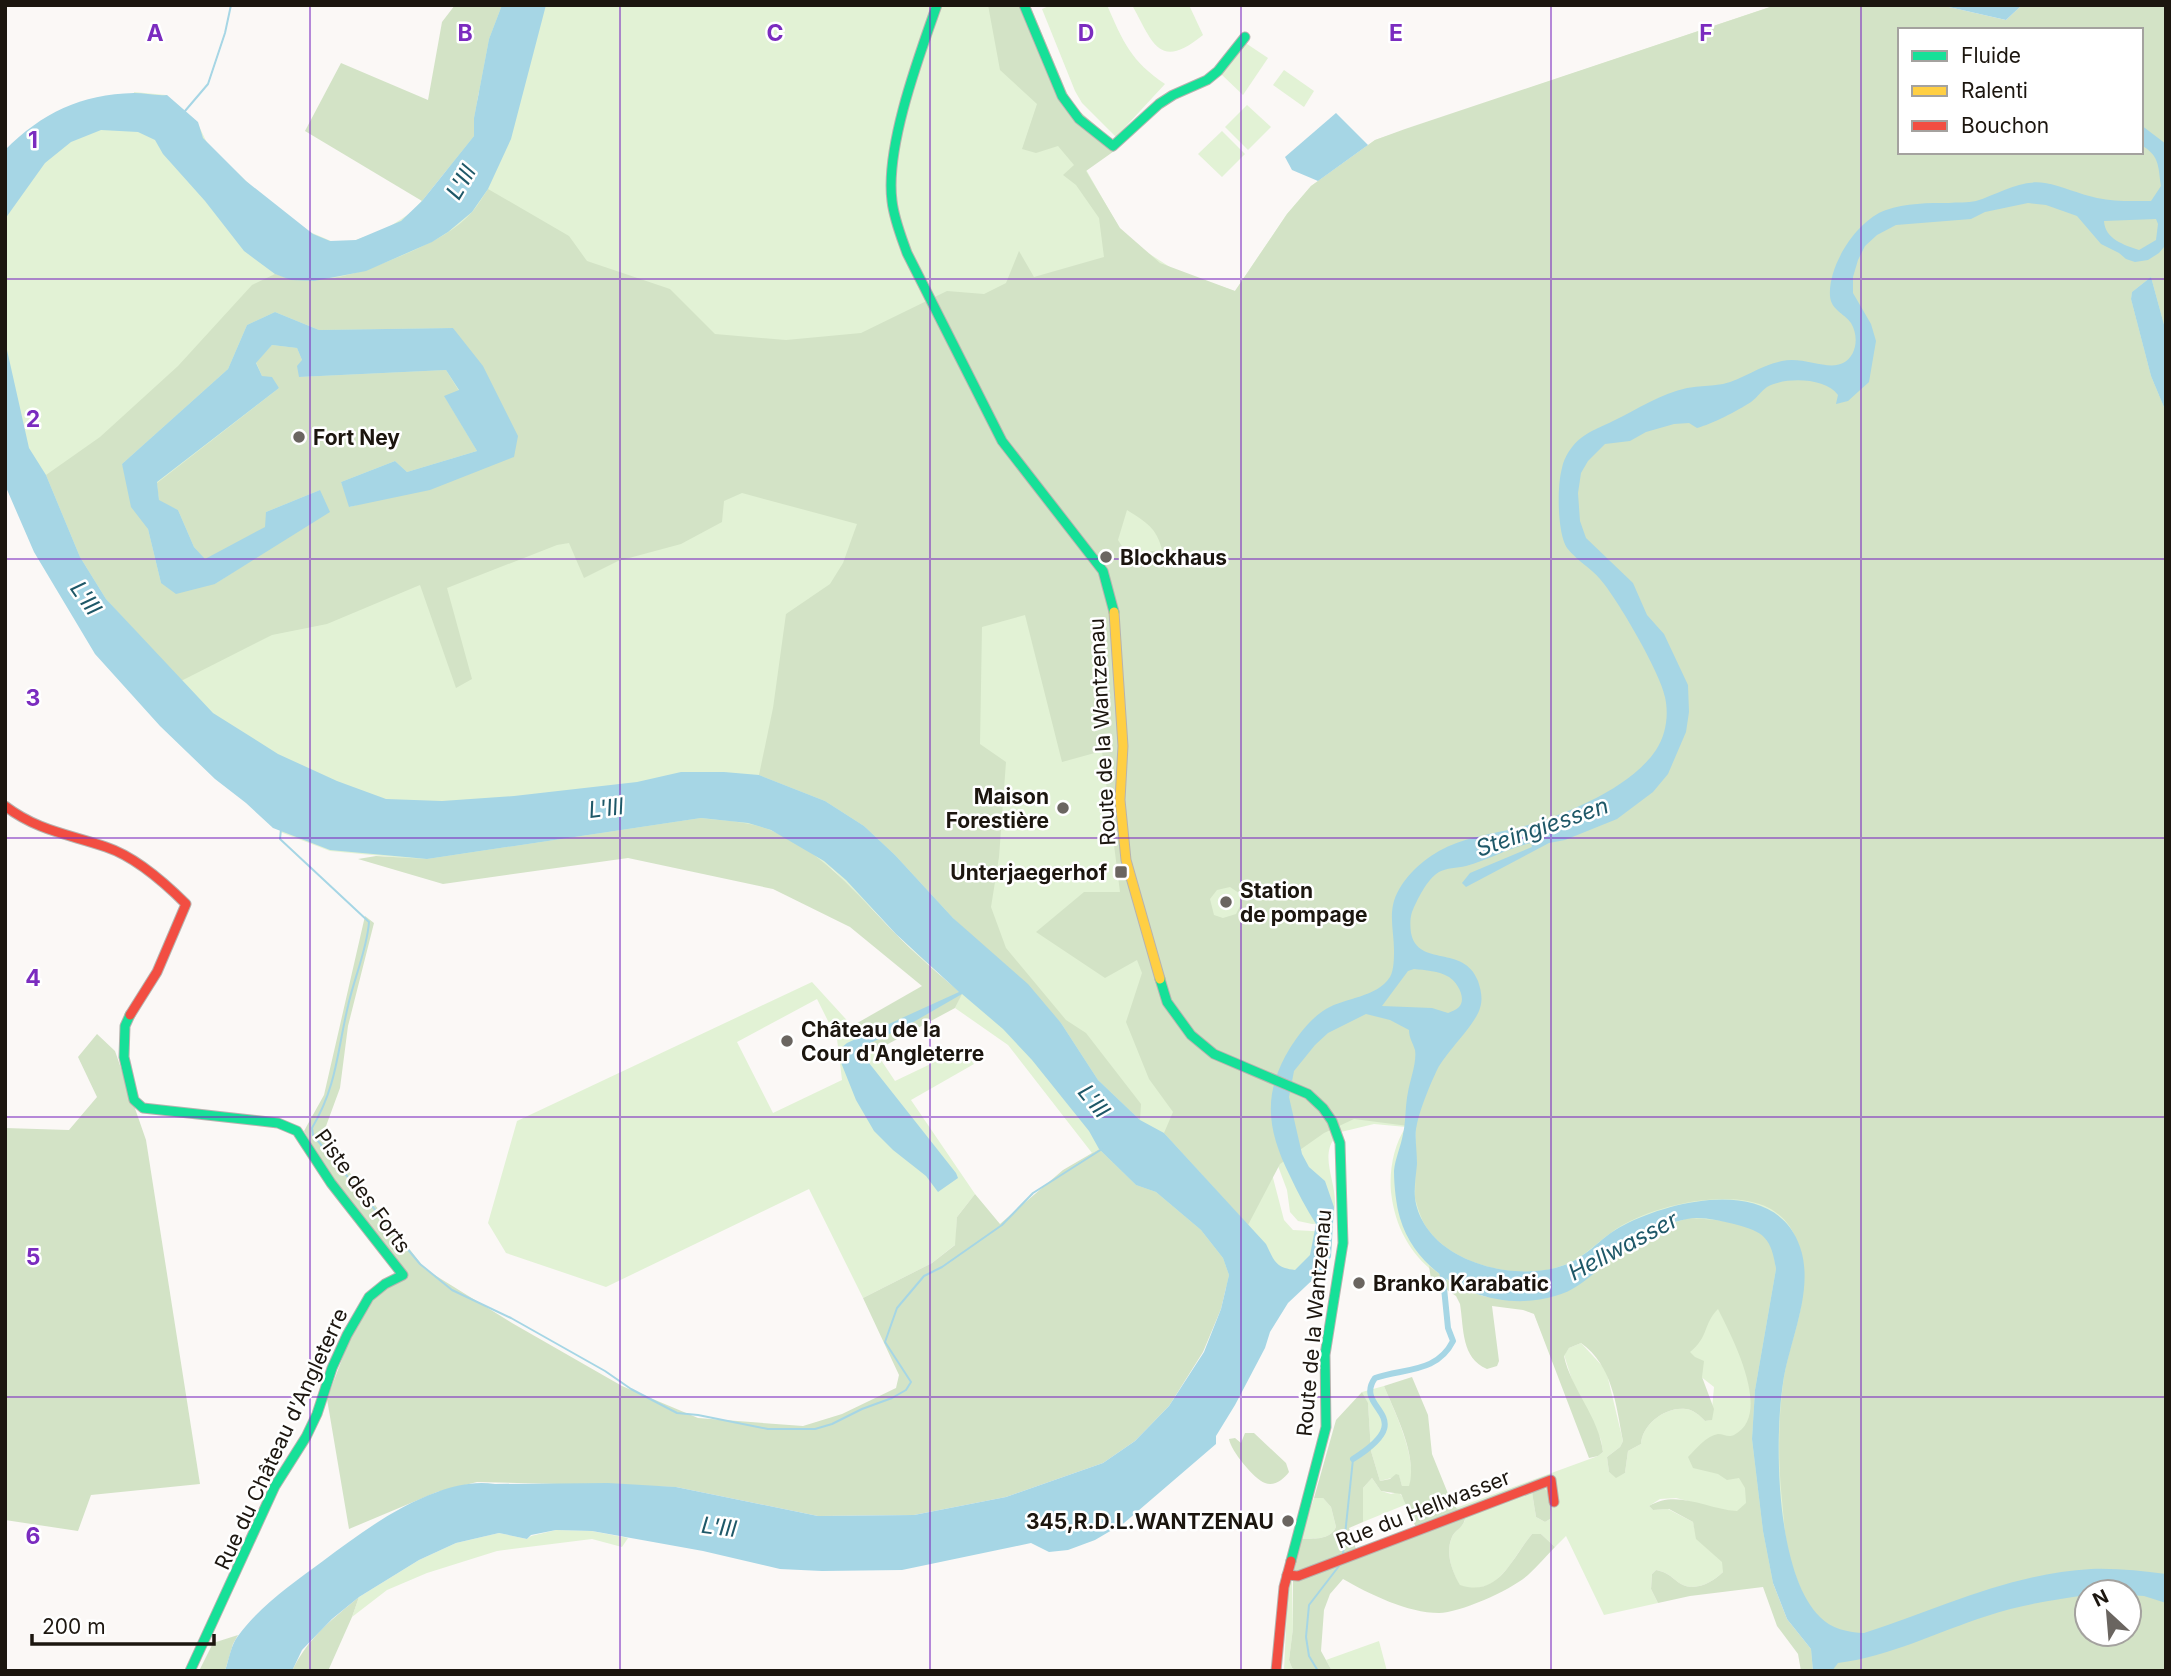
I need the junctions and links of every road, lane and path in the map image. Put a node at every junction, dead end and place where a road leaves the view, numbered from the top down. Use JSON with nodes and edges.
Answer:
{"nodes":[{"id":1,"x":937,"y":5,"type":"edge"},
{"id":2,"x":1024,"y":5,"type":"edge"},
{"id":3,"x":1245,"y":37,"type":"dead end"},
{"id":4,"x":5,"y":806,"type":"edge"},
{"id":5,"x":403,"y":1275,"type":"joint"},
{"id":6,"x":1554,"y":1502,"type":"dead end"},
{"id":7,"x":1287,"y":1575,"type":"junction"},
{"id":8,"x":190,"y":1671,"type":"edge"},
{"id":9,"x":1276,"y":1671,"type":"edge"}],
"edges":[{"from":1,"to":7,"type":"street","name":"Route de la Wantzenau"},
{"from":2,"to":3,"type":"street"},
{"from":4,"to":5,"type":"street","name":"Piste des Forts"},
{"from":5,"to":8,"type":"street","name":"Rue du Château d'Angleterre"},
{"from":6,"to":7,"type":"street","name":"Rue du Hellwasser"},
{"from":7,"to":9,"type":"street","name":"Route de la Wantzenau"}]}
